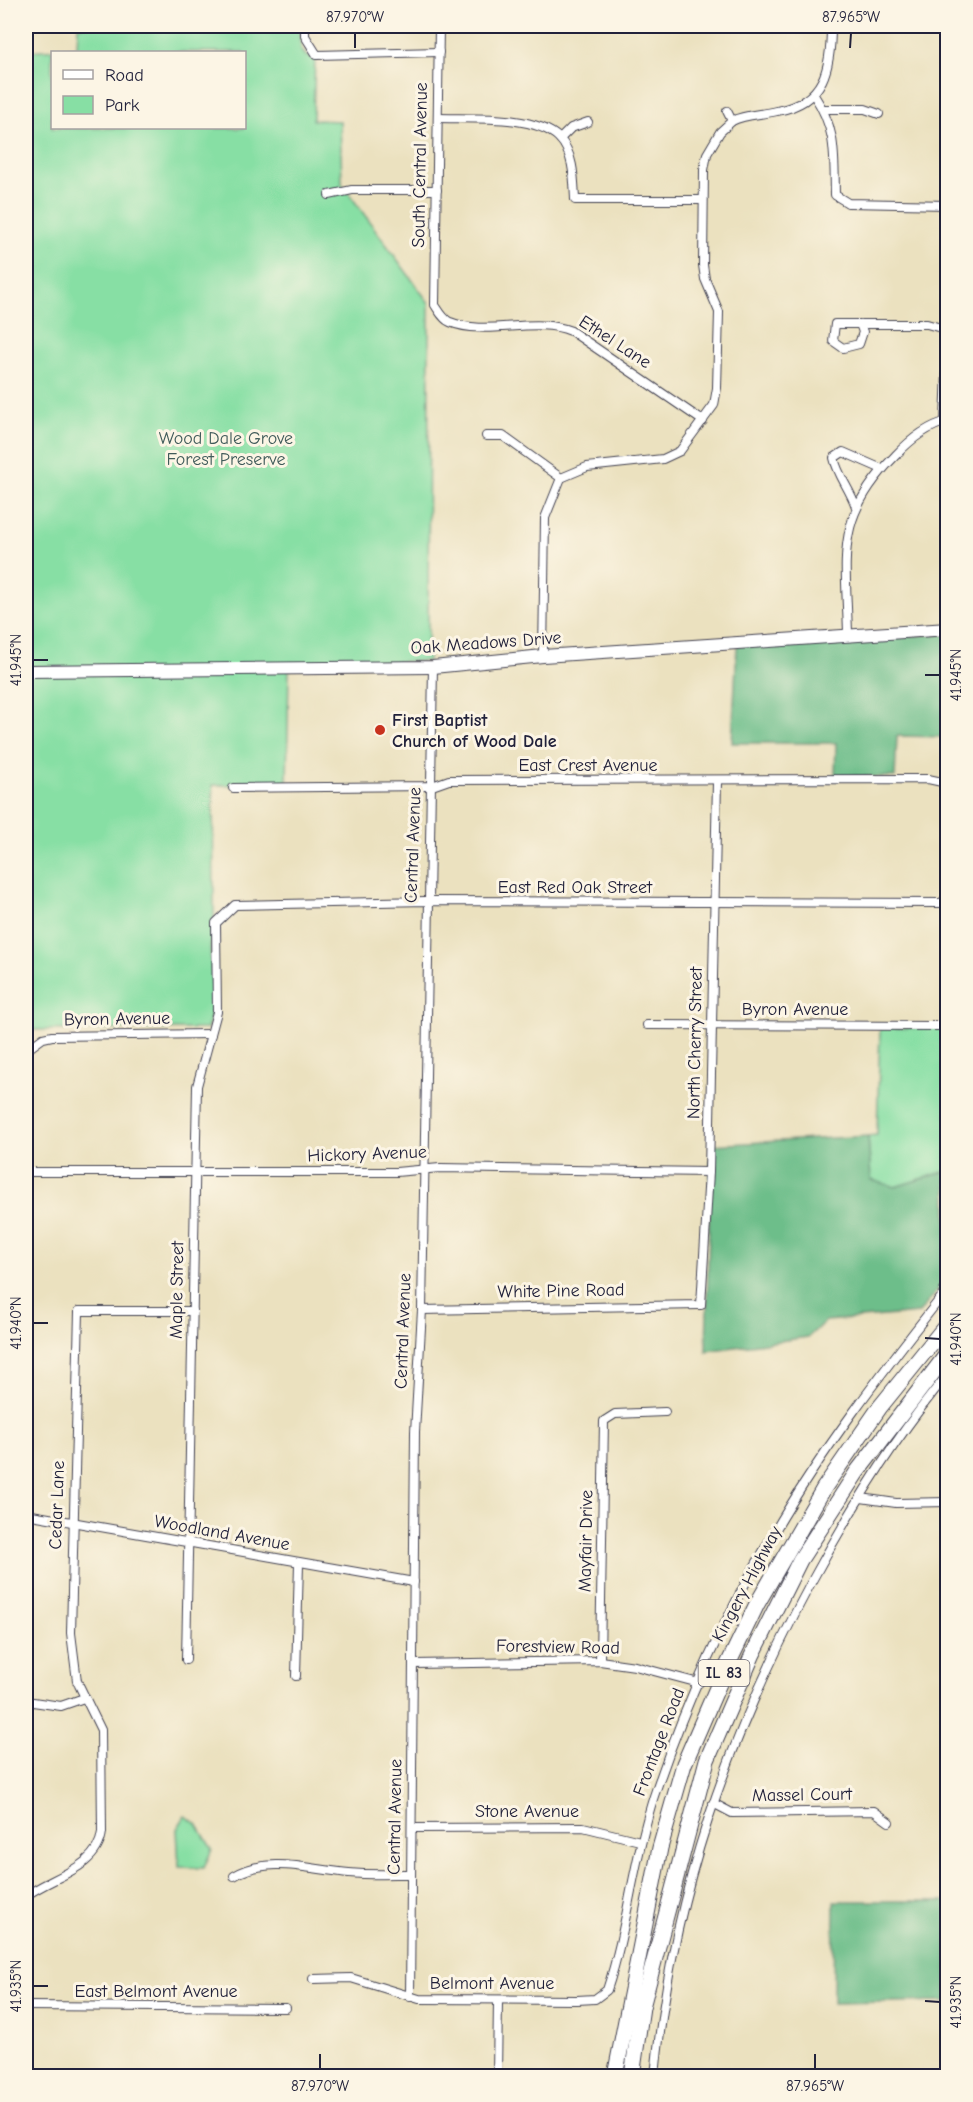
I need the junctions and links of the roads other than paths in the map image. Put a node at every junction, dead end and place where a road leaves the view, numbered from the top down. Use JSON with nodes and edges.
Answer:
{"nodes":[{"id":1,"x":305,"y":26,"type":"edge"},
{"id":2,"x":439,"y":26,"type":"edge"},
{"id":3,"x":831,"y":26,"type":"edge"},
{"id":4,"x":439,"y":52,"type":"junction"},
{"id":5,"x":814,"y":95,"type":"junction"},
{"id":6,"x":823,"y":109,"type":"junction"},
{"id":7,"x":726,"y":111,"type":"dead end"},
{"id":8,"x":879,"y":114,"type":"dead end"},
{"id":9,"x":438,"y":118,"type":"junction"},
{"id":10,"x":588,"y":122,"type":"dead end"},
{"id":11,"x":732,"y":122,"type":"junction"},
{"id":12,"x":560,"y":140,"type":"junction"},
{"id":13,"x":437,"y":190,"type":"junction"},
{"id":14,"x":329,"y":195,"type":"dead end"},
{"id":15,"x":702,"y":200,"type":"junction"},
{"id":16,"x":948,"y":205,"type":"edge"},
{"id":17,"x":435,"y":305,"type":"joint"},
{"id":18,"x":860,"y":324,"type":"dead end"},
{"id":19,"x":948,"y":330,"type":"edge"},
{"id":20,"x":948,"y":345,"type":"edge"},
{"id":21,"x":703,"y":421,"type":"junction"},
{"id":22,"x":946,"y":421,"type":"edge"},
{"id":23,"x":486,"y":436,"type":"dead end"},
{"id":24,"x":882,"y":469,"type":"junction"},
{"id":25,"x":561,"y":478,"type":"junction"},
{"id":26,"x":856,"y":507,"type":"junction"},
{"id":27,"x":948,"y":629,"type":"edge"},
{"id":28,"x":848,"y":634,"type":"junction"},
{"id":29,"x":543,"y":656,"type":"junction"},
{"id":30,"x":433,"y":667,"type":"junction"},
{"id":31,"x":26,"y":671,"type":"edge"},
{"id":32,"x":717,"y":781,"type":"junction"},
{"id":33,"x":945,"y":785,"type":"edge"},
{"id":34,"x":432,"y":786,"type":"junction"},
{"id":35,"x":234,"y":788,"type":"dead end"},
{"id":36,"x":944,"y":900,"type":"edge"},
{"id":37,"x":426,"y":901,"type":"junction"},
{"id":38,"x":714,"y":904,"type":"junction"},
{"id":39,"x":216,"y":923,"type":"joint"},
{"id":40,"x":647,"y":1025,"type":"dead end"},
{"id":41,"x":712,"y":1026,"type":"junction"},
{"id":42,"x":943,"y":1026,"type":"dead end"},
{"id":43,"x":211,"y":1035,"type":"junction"},
{"id":44,"x":28,"y":1049,"type":"dead end"},
{"id":45,"x":424,"y":1170,"type":"junction"},
{"id":46,"x":26,"y":1172,"type":"edge"},
{"id":47,"x":709,"y":1172,"type":"junction"},
{"id":48,"x":195,"y":1173,"type":"junction"},
{"id":49,"x":948,"y":1278,"type":"edge"},
{"id":50,"x":701,"y":1305,"type":"joint"},
{"id":51,"x":422,"y":1310,"type":"junction"},
{"id":52,"x":194,"y":1311,"type":"junction"},
{"id":53,"x":948,"y":1323,"type":"edge"},
{"id":54,"x":948,"y":1353,"type":"edge"},
{"id":55,"x":948,"y":1374,"type":"edge"},
{"id":56,"x":665,"y":1412,"type":"dead end"},
{"id":57,"x":861,"y":1498,"type":"junction"},
{"id":58,"x":948,"y":1502,"type":"edge"},
{"id":59,"x":26,"y":1514,"type":"edge"},
{"id":60,"x":73,"y":1522,"type":"junction"},
{"id":61,"x":189,"y":1544,"type":"junction"},
{"id":62,"x":299,"y":1563,"type":"junction"},
{"id":63,"x":414,"y":1582,"type":"junction"},
{"id":64,"x":186,"y":1660,"type":"dead end"},
{"id":65,"x":600,"y":1661,"type":"junction"},
{"id":66,"x":414,"y":1664,"type":"junction"},
{"id":67,"x":296,"y":1676,"type":"dead end"},
{"id":68,"x":699,"y":1683,"type":"junction"},
{"id":69,"x":84,"y":1698,"type":"junction"},
{"id":70,"x":26,"y":1701,"type":"edge"},
{"id":71,"x":713,"y":1803,"type":"junction"},
{"id":72,"x":889,"y":1822,"type":"dead end"},
{"id":73,"x":413,"y":1828,"type":"junction"},
{"id":74,"x":640,"y":1841,"type":"junction"},
{"id":75,"x":410,"y":1874,"type":"junction"},
{"id":76,"x":234,"y":1876,"type":"dead end"},
{"id":77,"x":26,"y":1895,"type":"edge"},
{"id":78,"x":312,"y":1978,"type":"dead end"},
{"id":79,"x":602,"y":1996,"type":"joint"},
{"id":80,"x":410,"y":1997,"type":"junction"},
{"id":81,"x":498,"y":2001,"type":"junction"},
{"id":82,"x":26,"y":2006,"type":"edge"},
{"id":83,"x":642,"y":2007,"type":"junction"},
{"id":84,"x":286,"y":2008,"type":"dead end"},
{"id":85,"x":497,"y":2076,"type":"edge"},
{"id":86,"x":616,"y":2076,"type":"edge"},
{"id":87,"x":632,"y":2076,"type":"edge"},
{"id":88,"x":640,"y":2076,"type":"edge"},
{"id":89,"x":655,"y":2076,"type":"edge"}],
"edges":[{"from":1,"to":4,"type":"street"},
{"from":2,"to":4,"type":"street","name":"South Central Avenue"},
{"from":3,"to":5,"type":"street"},
{"from":4,"to":9,"type":"street","name":"South Central Avenue"},
{"from":5,"to":6,"type":"street"},
{"from":5,"to":11,"type":"street"},
{"from":6,"to":8,"type":"street"},
{"from":6,"to":16,"type":"street"},
{"from":7,"to":11,"type":"street"},
{"from":9,"to":12,"type":"street"},
{"from":9,"to":13,"type":"street","name":"South Central Avenue"},
{"from":10,"to":12,"type":"street"},
{"from":11,"to":15,"type":"street"},
{"from":12,"to":15,"type":"street"},
{"from":13,"to":14,"type":"street"},
{"from":13,"to":17,"type":"street","name":"South Central Avenue"},
{"from":15,"to":21,"type":"street"},
{"from":17,"to":21,"type":"street","name":"Ethel Lane"},
{"from":18,"to":19,"type":"street"},
{"from":20,"to":22,"type":"street"},
{"from":21,"to":25,"type":"street"},
{"from":22,"to":24,"type":"street"},
{"from":23,"to":25,"type":"street"},
{"from":24,"to":26,"type":"street"},
{"from":24,"to":26,"type":"street"},
{"from":25,"to":29,"type":"street"},
{"from":26,"to":28,"type":"street"},
{"from":27,"to":28,"type":"street","name":"Oak Meadows Drive"},
{"from":28,"to":29,"type":"street","name":"Oak Meadows Drive"},
{"from":29,"to":30,"type":"street","name":"Oak Meadows Drive"},
{"from":30,"to":31,"type":"street","name":"Oak Meadows Drive"},
{"from":30,"to":34,"type":"street","name":"Central Avenue"},
{"from":32,"to":33,"type":"street","name":"East Crest Avenue"},
{"from":32,"to":34,"type":"street","name":"East Crest Avenue"},
{"from":32,"to":38,"type":"street","name":"North Cherry Street"},
{"from":34,"to":35,"type":"street","name":"East Crest Avenue"},
{"from":34,"to":37,"type":"street","name":"Central Avenue"},
{"from":36,"to":38,"type":"street","name":"East Red Oak Street"},
{"from":37,"to":38,"type":"street","name":"East Red Oak Street"},
{"from":37,"to":39,"type":"street","name":"East Red Oak Street"},
{"from":37,"to":45,"type":"street","name":"Central Avenue"},
{"from":38,"to":41,"type":"street","name":"North Cherry Street"},
{"from":39,"to":43,"type":"street","name":"Maple Street"},
{"from":40,"to":41,"type":"street","name":"Byron Avenue"},
{"from":41,"to":42,"type":"street","name":"Byron Avenue"},
{"from":41,"to":47,"type":"street","name":"North Cherry Street"},
{"from":43,"to":44,"type":"street","name":"Byron Avenue"},
{"from":43,"to":48,"type":"street","name":"Maple Street"},
{"from":45,"to":47,"type":"street","name":"Hickory Avenue"},
{"from":45,"to":48,"type":"street","name":"Hickory Avenue"},
{"from":45,"to":51,"type":"street","name":"Central Avenue"},
{"from":46,"to":48,"type":"street","name":"Hickory Avenue"},
{"from":47,"to":50,"type":"street","name":"North Cherry Street"},
{"from":48,"to":52,"type":"street","name":"Maple Street"},
{"from":49,"to":68,"type":"street","name":"Frontage Road"},
{"from":50,"to":51,"type":"street","name":"White Pine Road"},
{"from":51,"to":63,"type":"street","name":"Central Avenue"},
{"from":52,"to":60,"type":"street","name":"Cedar Lane"},
{"from":52,"to":61,"type":"street","name":"Maple Street"},
{"from":53,"to":86,"type":"highway","name":"Kingery Highway","number":"IL 83"},
{"from":54,"to":83,"type":"highway","name":"Kingery Highway","number":"IL 83"},
{"from":55,"to":57,"type":"street"},
{"from":56,"to":65,"type":"street","name":"Mayfair Drive"},
{"from":57,"to":58,"type":"street"},
{"from":57,"to":71,"type":"street"},
{"from":59,"to":60,"type":"street","name":"Woodland Avenue"},
{"from":60,"to":61,"type":"street","name":"Woodland Avenue"},
{"from":60,"to":69,"type":"street","name":"Cedar Lane"},
{"from":61,"to":62,"type":"street","name":"Woodland Avenue"},
{"from":61,"to":64,"type":"street","name":"Maple Street"},
{"from":62,"to":63,"type":"street","name":"Woodland Avenue"},
{"from":62,"to":67,"type":"street"},
{"from":63,"to":66,"type":"street","name":"Central Avenue"},
{"from":65,"to":66,"type":"street","name":"Forestview Road"},
{"from":65,"to":68,"type":"street","name":"Forestview Road"},
{"from":66,"to":73,"type":"street","name":"Central Avenue"},
{"from":68,"to":74,"type":"street","name":"Frontage Road"},
{"from":69,"to":70,"type":"street"},
{"from":69,"to":77,"type":"street","name":"Cedar Lane"},
{"from":71,"to":72,"type":"street","name":"Massel Court"},
{"from":71,"to":89,"type":"street"},
{"from":73,"to":74,"type":"street","name":"Stone Avenue"},
{"from":73,"to":75,"type":"street","name":"Central Avenue"},
{"from":74,"to":79,"type":"street","name":"Frontage Road"},
{"from":75,"to":76,"type":"street"},
{"from":75,"to":80,"type":"street","name":"Central Avenue"},
{"from":78,"to":80,"type":"street","name":"Belmont Avenue"},
{"from":79,"to":81,"type":"street","name":"Belmont Avenue"},
{"from":80,"to":81,"type":"street","name":"Belmont Avenue"},
{"from":81,"to":85,"type":"street"},
{"from":82,"to":84,"type":"street","name":"East Belmont Avenue"},
{"from":83,"to":87,"type":"highway","name":"Kingery Highway","number":"IL 83"},
{"from":83,"to":88,"type":"highway"}]}
